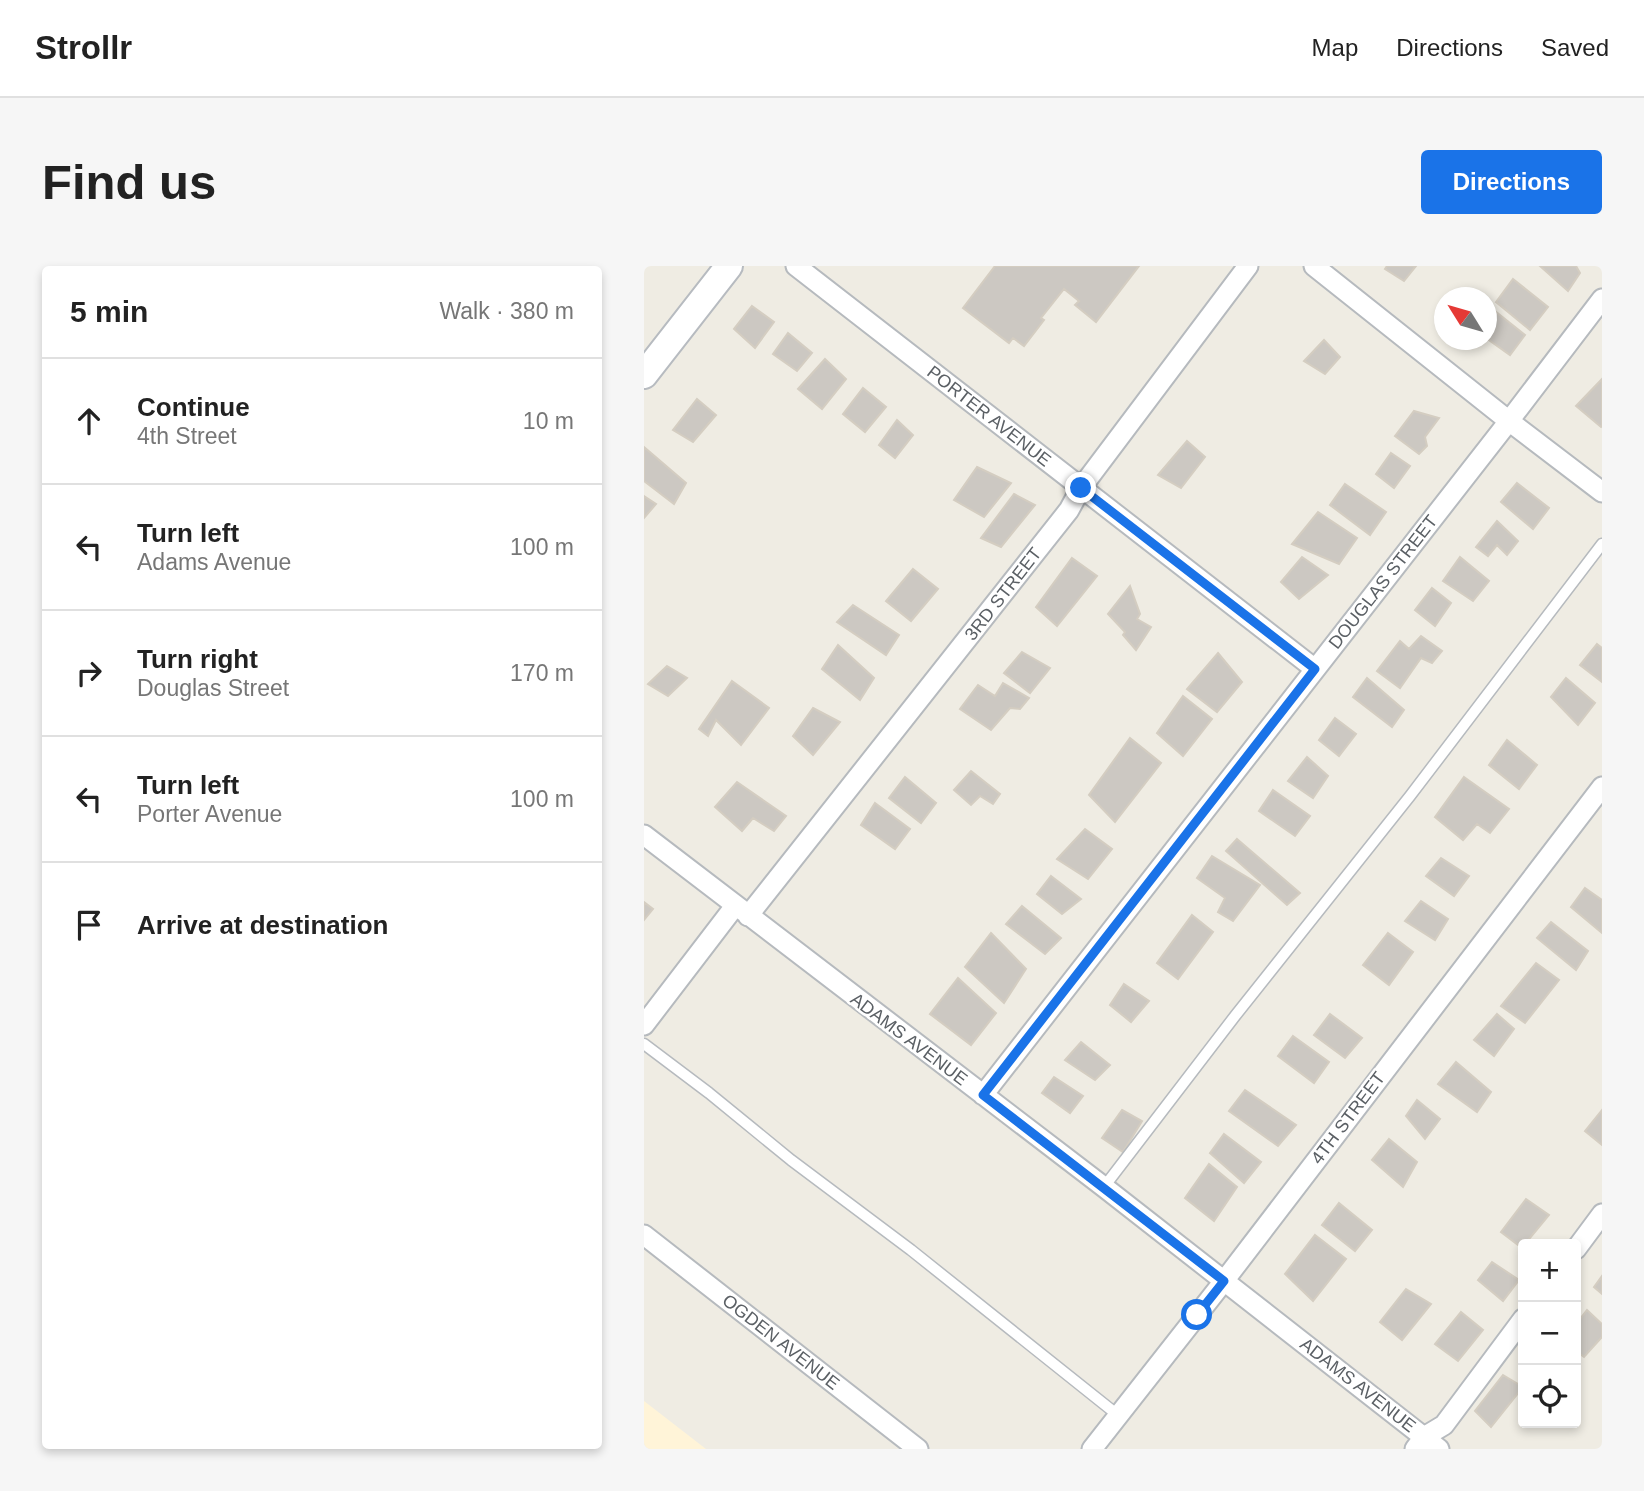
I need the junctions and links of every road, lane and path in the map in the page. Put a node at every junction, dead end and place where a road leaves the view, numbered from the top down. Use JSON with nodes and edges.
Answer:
{"nodes":[{"id":1,"x":729,"y":266,"type":"edge"},
{"id":2,"x":796,"y":266,"type":"edge"},
{"id":3,"x":1248,"y":266,"type":"edge"},
{"id":4,"x":1314,"y":266,"type":"edge"},
{"id":5,"x":1602,"y":299,"type":"edge"},
{"id":6,"x":644,"y":375,"type":"edge"},
{"id":7,"x":1509,"y":421,"type":"junction"},
{"id":8,"x":1081,"y":488,"type":"junction"},
{"id":9,"x":1602,"y":492,"type":"edge"},
{"id":10,"x":1602,"y":544,"type":"edge"},
{"id":11,"x":1315,"y":669,"type":"junction"},
{"id":12,"x":1602,"y":787,"type":"edge"},
{"id":13,"x":644,"y":835,"type":"edge"},
{"id":14,"x":742,"y":911,"type":"junction"},
{"id":15,"x":644,"y":1025,"type":"edge"},
{"id":16,"x":644,"y":1044,"type":"edge"},
{"id":17,"x":983,"y":1095,"type":"junction"},
{"id":18,"x":1104,"y":1187,"type":"junction"},
{"id":19,"x":1602,"y":1214,"type":"edge"},
{"id":20,"x":644,"y":1235,"type":"edge"},
{"id":21,"x":1581,"y":1242,"type":"edge"},
{"id":22,"x":1224,"y":1281,"type":"junction"},
{"id":23,"x":1518,"y":1326,"type":"edge"},
{"id":24,"x":1119,"y":1416,"type":"junction"},
{"id":25,"x":1426,"y":1445,"type":"edge"},
{"id":26,"x":918,"y":1449,"type":"edge"},
{"id":27,"x":1092,"y":1449,"type":"edge"}],
"edges":[{"from":1,"to":6,"type":"main road"},
{"from":2,"to":8,"type":"street","name":"PORTER AVENUE"},
{"from":3,"to":8,"type":"street","name":"3RD STREET"},
{"from":4,"to":7,"type":"street"},
{"from":5,"to":7,"type":"street","name":"DOUGLAS STREET"},
{"from":7,"to":9,"type":"street"},
{"from":7,"to":11,"type":"street","name":"DOUGLAS STREET"},
{"from":8,"to":11,"type":"street","name":"PORTER AVENUE"},
{"from":8,"to":14,"type":"street","name":"3RD STREET"},
{"from":10,"to":18,"type":"lane"},
{"from":11,"to":17,"type":"street","name":"DOUGLAS STREET"},
{"from":12,"to":22,"type":"street","name":"4TH STREET"},
{"from":13,"to":14,"type":"street","name":"ADAMS AVENUE"},
{"from":14,"to":15,"type":"street","name":"3RD STREET"},
{"from":14,"to":17,"type":"street","name":"ADAMS AVENUE"},
{"from":16,"to":24,"type":"lane"},
{"from":17,"to":18,"type":"street","name":"ADAMS AVENUE"},
{"from":18,"to":22,"type":"street","name":"ADAMS AVENUE"},
{"from":19,"to":21,"type":"street"},
{"from":20,"to":26,"type":"street","name":"OGDEN AVENUE"},
{"from":22,"to":24,"type":"street","name":"4TH STREET"},
{"from":22,"to":25,"type":"street","name":"ADAMS AVENUE"},
{"from":23,"to":25,"type":"street"},
{"from":24,"to":27,"type":"street","name":"4TH STREET"}]}
